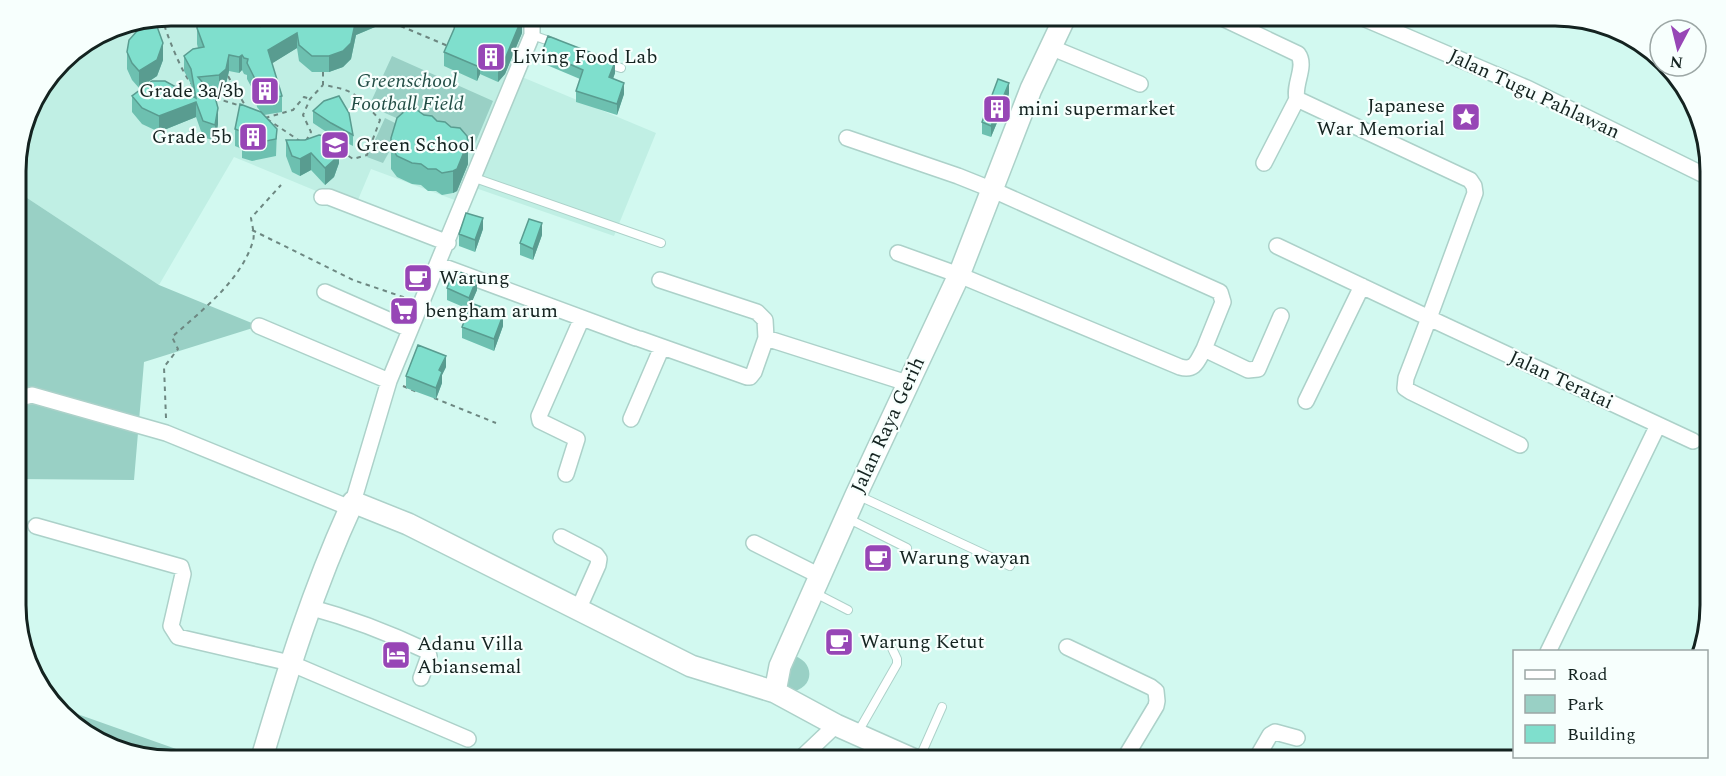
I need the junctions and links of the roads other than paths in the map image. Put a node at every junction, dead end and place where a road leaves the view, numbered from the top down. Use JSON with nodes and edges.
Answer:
{"nodes":[{"id":1,"x":532,"y":26,"type":"edge"},
{"id":2,"x":1059,"y":26,"type":"edge"},
{"id":3,"x":1239,"y":26,"type":"edge"},
{"id":4,"x":1382,"y":26,"type":"edge"},
{"id":5,"x":532,"y":35,"type":"junction"},
{"id":6,"x":559,"y":45,"type":"edge"},
{"id":7,"x":1050,"y":47,"type":"junction"},
{"id":8,"x":600,"y":61,"type":"edge"},
{"id":9,"x":621,"y":68,"type":"dead end"},
{"id":10,"x":1140,"y":84,"type":"dead end"},
{"id":11,"x":1297,"y":99,"type":"junction"},
{"id":12,"x":846,"y":138,"type":"dead end"},
{"id":13,"x":1264,"y":163,"type":"dead end"},
{"id":14,"x":1700,"y":173,"type":"edge"},
{"id":15,"x":472,"y":177,"type":"junction"},
{"id":16,"x":993,"y":190,"type":"junction"},
{"id":17,"x":322,"y":197,"type":"dead end"},
{"id":18,"x":448,"y":243,"type":"junction"},
{"id":19,"x":661,"y":243,"type":"dead end"},
{"id":20,"x":1277,"y":246,"type":"dead end"},
{"id":21,"x":897,"y":253,"type":"dead end"},
{"id":22,"x":439,"y":265,"type":"junction"},
{"id":23,"x":959,"y":275,"type":"junction"},
{"id":24,"x":660,"y":280,"type":"dead end"},
{"id":25,"x":1362,"y":286,"type":"junction"},
{"id":26,"x":325,"y":292,"type":"dead end"},
{"id":27,"x":1281,"y":316,"type":"dead end"},
{"id":28,"x":582,"y":318,"type":"junction"},
{"id":29,"x":1429,"y":318,"type":"junction"},
{"id":30,"x":259,"y":326,"type":"dead end"},
{"id":31,"x":409,"y":329,"type":"junction"},
{"id":32,"x":766,"y":338,"type":"junction"},
{"id":33,"x":662,"y":346,"type":"junction"},
{"id":34,"x":1204,"y":349,"type":"junction"},
{"id":35,"x":389,"y":381,"type":"junction"},
{"id":36,"x":907,"y":382,"type":"junction"},
{"id":37,"x":26,"y":396,"type":"edge"},
{"id":38,"x":1306,"y":401,"type":"dead end"},
{"id":39,"x":631,"y":419,"type":"dead end"},
{"id":40,"x":1658,"y":425,"type":"junction"},
{"id":41,"x":1693,"y":441,"type":"dead end"},
{"id":42,"x":1520,"y":445,"type":"dead end"},
{"id":43,"x":566,"y":474,"type":"dead end"},
{"id":44,"x":856,"y":495,"type":"junction"},
{"id":45,"x":352,"y":505,"type":"junction"},
{"id":46,"x":845,"y":518,"type":"junction"},
{"id":47,"x":36,"y":526,"type":"dead end"},
{"id":48,"x":561,"y":537,"type":"dead end"},
{"id":49,"x":754,"y":543,"type":"dead end"},
{"id":50,"x":907,"y":548,"type":"dead end"},
{"id":51,"x":1010,"y":566,"type":"dead end"},
{"id":52,"x":816,"y":584,"type":"junction"},
{"id":53,"x":309,"y":607,"type":"junction"},
{"id":54,"x":578,"y":610,"type":"junction"},
{"id":55,"x":848,"y":610,"type":"dead end"},
{"id":56,"x":890,"y":644,"type":"dead end"},
{"id":57,"x":1066,"y":647,"type":"dead end"},
{"id":58,"x":1548,"y":650,"type":"edge"},
{"id":59,"x":290,"y":663,"type":"junction"},
{"id":60,"x":421,"y":678,"type":"dead end"},
{"id":61,"x":776,"y":692,"type":"junction"},
{"id":62,"x":942,"y":707,"type":"dead end"},
{"id":63,"x":836,"y":725,"type":"junction"},
{"id":64,"x":856,"y":734,"type":"junction"},
{"id":65,"x":1297,"y":738,"type":"dead end"},
{"id":66,"x":468,"y":739,"type":"dead end"},
{"id":67,"x":264,"y":750,"type":"edge"},
{"id":68,"x":810,"y":750,"type":"edge"},
{"id":69,"x":893,"y":750,"type":"edge"},
{"id":70,"x":923,"y":750,"type":"edge"},
{"id":71,"x":1130,"y":750,"type":"edge"},
{"id":72,"x":1261,"y":750,"type":"edge"}],
"edges":[{"from":1,"to":5,"type":"street"},
{"from":2,"to":7,"type":"street","name":"Jalan Raya Gerih"},
{"from":3,"to":11,"type":"street"},
{"from":4,"to":14,"type":"street","name":"Jalan Tugu Pahlawan"},
{"from":5,"to":6,"type":"lane"},
{"from":5,"to":15,"type":"street"},
{"from":7,"to":10,"type":"street"},
{"from":7,"to":16,"type":"street","name":"Jalan Raya Gerih"},
{"from":8,"to":9,"type":"lane"},
{"from":11,"to":13,"type":"street"},
{"from":11,"to":29,"type":"street"},
{"from":12,"to":16,"type":"street"},
{"from":15,"to":18,"type":"street"},
{"from":15,"to":19,"type":"lane"},
{"from":16,"to":23,"type":"street","name":"Jalan Raya Gerih"},
{"from":16,"to":34,"type":"street"},
{"from":17,"to":18,"type":"street"},
{"from":18,"to":22,"type":"street"},
{"from":20,"to":25,"type":"street","name":"Jalan Teratai"},
{"from":21,"to":23,"type":"street"},
{"from":22,"to":28,"type":"street"},
{"from":22,"to":31,"type":"street"},
{"from":23,"to":34,"type":"street"},
{"from":23,"to":36,"type":"street","name":"Jalan Raya Gerih"},
{"from":24,"to":32,"type":"street"},
{"from":25,"to":29,"type":"street","name":"Jalan Teratai"},
{"from":25,"to":38,"type":"street"},
{"from":26,"to":31,"type":"street"},
{"from":27,"to":34,"type":"street"},
{"from":28,"to":33,"type":"street"},
{"from":28,"to":43,"type":"street"},
{"from":29,"to":40,"type":"street","name":"Jalan Teratai"},
{"from":29,"to":42,"type":"street"},
{"from":30,"to":35,"type":"street"},
{"from":31,"to":35,"type":"street"},
{"from":32,"to":33,"type":"street"},
{"from":32,"to":36,"type":"street"},
{"from":33,"to":39,"type":"street"},
{"from":35,"to":45,"type":"street"},
{"from":36,"to":44,"type":"street","name":"Jalan Raya Gerih"},
{"from":37,"to":45,"type":"street"},
{"from":40,"to":41,"type":"street","name":"Jalan Teratai"},
{"from":40,"to":58,"type":"street"},
{"from":44,"to":46,"type":"street","name":"Jalan Raya Gerih"},
{"from":44,"to":51,"type":"lane"},
{"from":45,"to":53,"type":"street"},
{"from":45,"to":54,"type":"street"},
{"from":46,"to":50,"type":"lane"},
{"from":46,"to":52,"type":"street","name":"Jalan Raya Gerih"},
{"from":47,"to":59,"type":"street"},
{"from":48,"to":54,"type":"street"},
{"from":49,"to":52,"type":"street"},
{"from":52,"to":55,"type":"lane"},
{"from":52,"to":61,"type":"street","name":"Jalan Raya Gerih"},
{"from":53,"to":59,"type":"street"},
{"from":53,"to":60,"type":"street"},
{"from":54,"to":61,"type":"street"},
{"from":56,"to":64,"type":"lane"},
{"from":57,"to":71,"type":"street"},
{"from":59,"to":66,"type":"street"},
{"from":59,"to":67,"type":"street"},
{"from":61,"to":63,"type":"street"},
{"from":62,"to":70,"type":"lane"},
{"from":63,"to":64,"type":"street"},
{"from":63,"to":68,"type":"street"},
{"from":64,"to":69,"type":"street"},
{"from":65,"to":72,"type":"street"}]}
